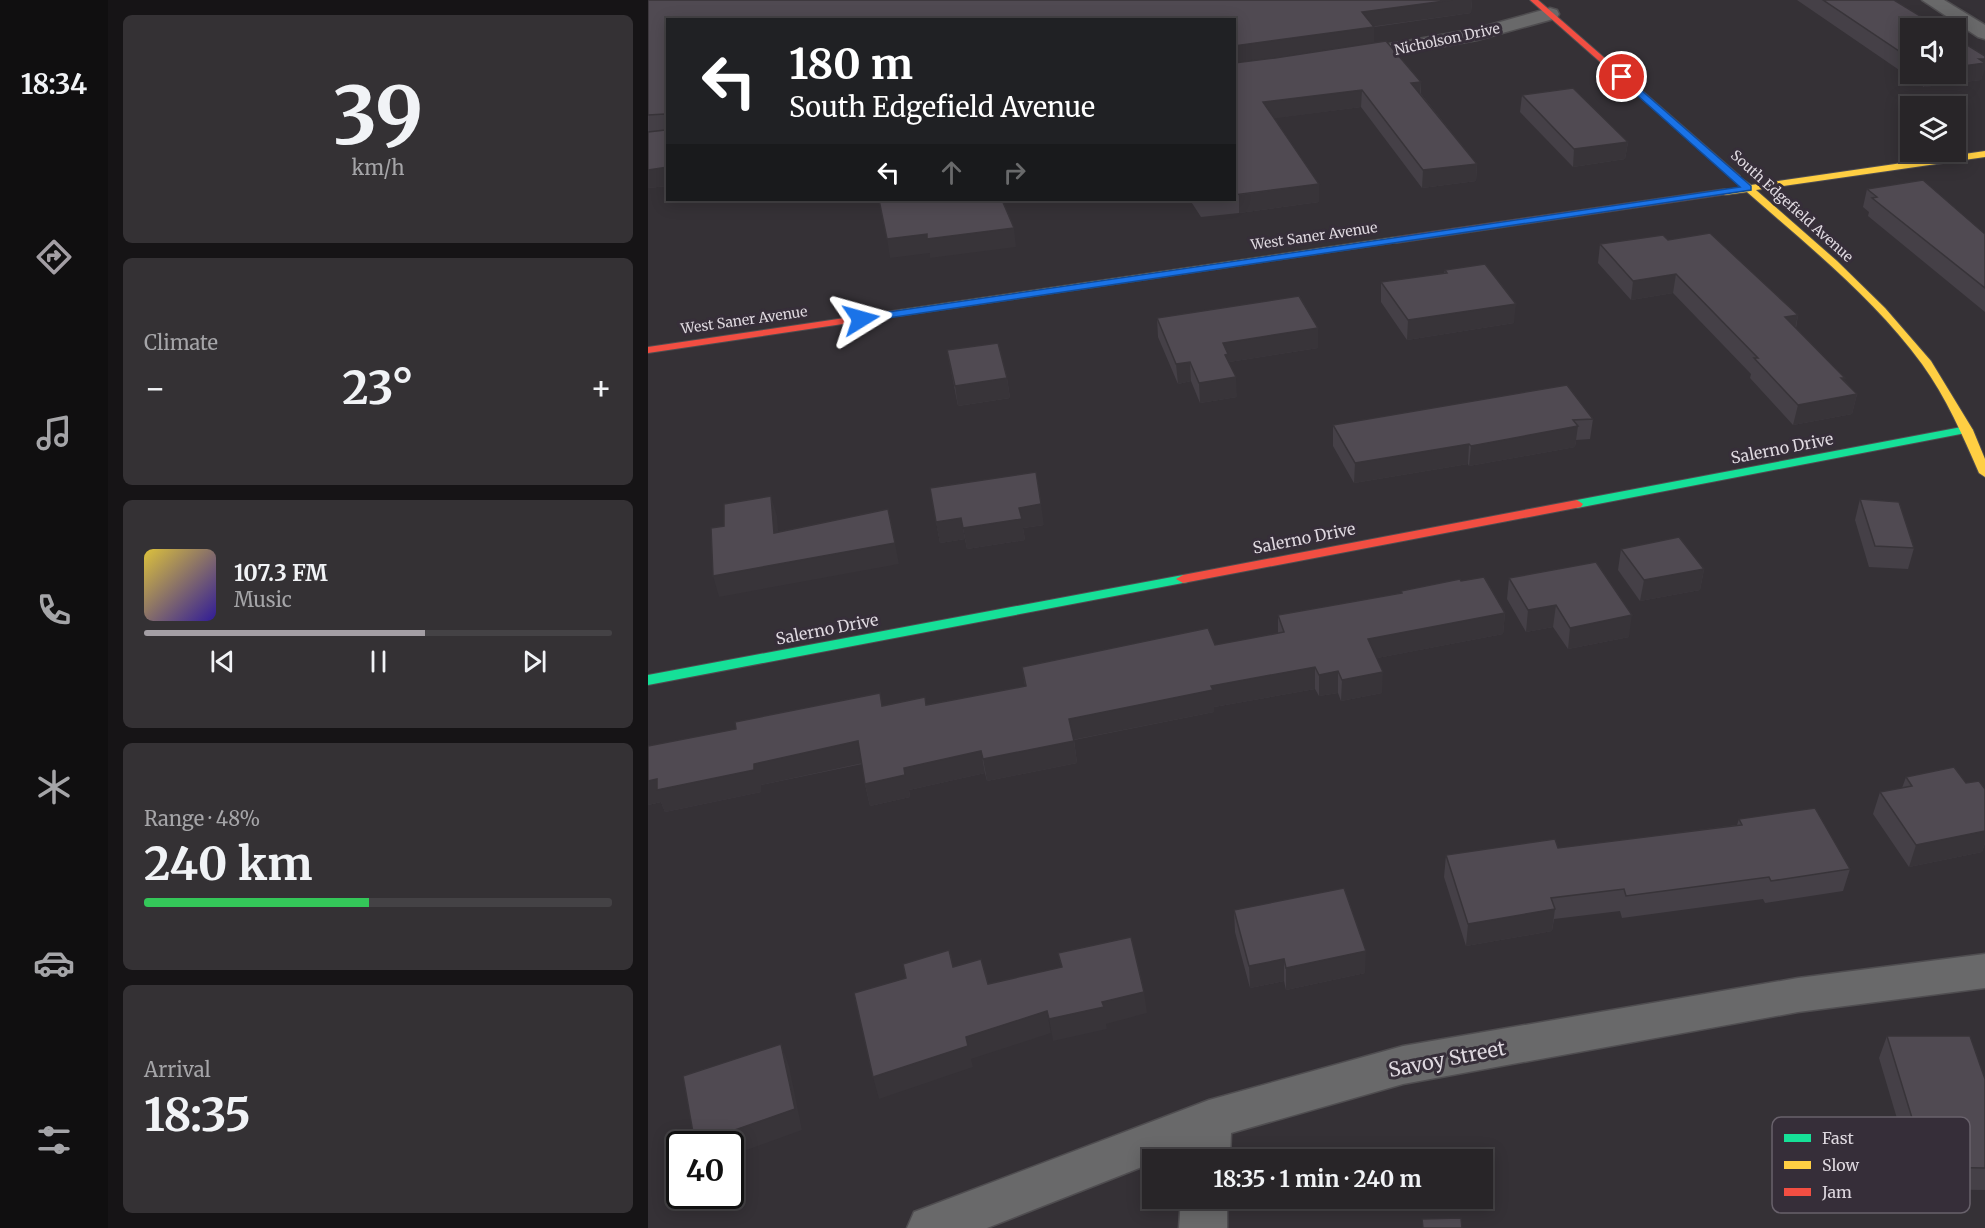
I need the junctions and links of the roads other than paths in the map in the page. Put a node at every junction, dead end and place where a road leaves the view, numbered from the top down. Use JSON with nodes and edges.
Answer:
{"nodes":[{"id":1,"x":1534,"y":0,"type":"edge"},
{"id":2,"x":1931,"y":0,"type":"edge"},
{"id":3,"x":1550,"y":14,"type":"junction"},
{"id":4,"x":1985,"y":33,"type":"edge"},
{"id":5,"x":1329,"y":60,"type":"edge"},
{"id":6,"x":1985,"y":154,"type":"edge"},
{"id":7,"x":1747,"y":188,"type":"junction"},
{"id":8,"x":648,"y":350,"type":"edge"},
{"id":9,"x":1967,"y":430,"type":"junction"},
{"id":10,"x":1985,"y":473,"type":"edge"},
{"id":11,"x":648,"y":680,"type":"edge"},
{"id":12,"x":1985,"y":971,"type":"edge"},
{"id":13,"x":1208,"y":1140,"type":"edge"},
{"id":14,"x":1204,"y":1209,"type":"edge"},
{"id":15,"x":931,"y":1228,"type":"edge"},
{"id":16,"x":1203,"y":1228,"type":"edge"}],
"edges":[{"from":1,"to":3,"type":"street","name":"South Edgefield Avenue"},
{"from":2,"to":4,"type":"street"},
{"from":3,"to":5,"type":"street","name":"Nicholson Drive"},
{"from":3,"to":7,"type":"street","name":"South Edgefield Avenue"},
{"from":6,"to":7,"type":"street","name":"West Saner Avenue"},
{"from":7,"to":8,"type":"street","name":"West Saner Avenue"},
{"from":7,"to":9,"type":"street","name":"South Edgefield Avenue"},
{"from":9,"to":10,"type":"street","name":"South Edgefield Avenue"},
{"from":9,"to":11,"type":"street","name":"Salerno Drive"},
{"from":12,"to":13,"type":"street","name":"Savoy Street"},
{"from":13,"to":15,"type":"street","name":"Savoy Street"},
{"from":14,"to":16,"type":"street"}]}
